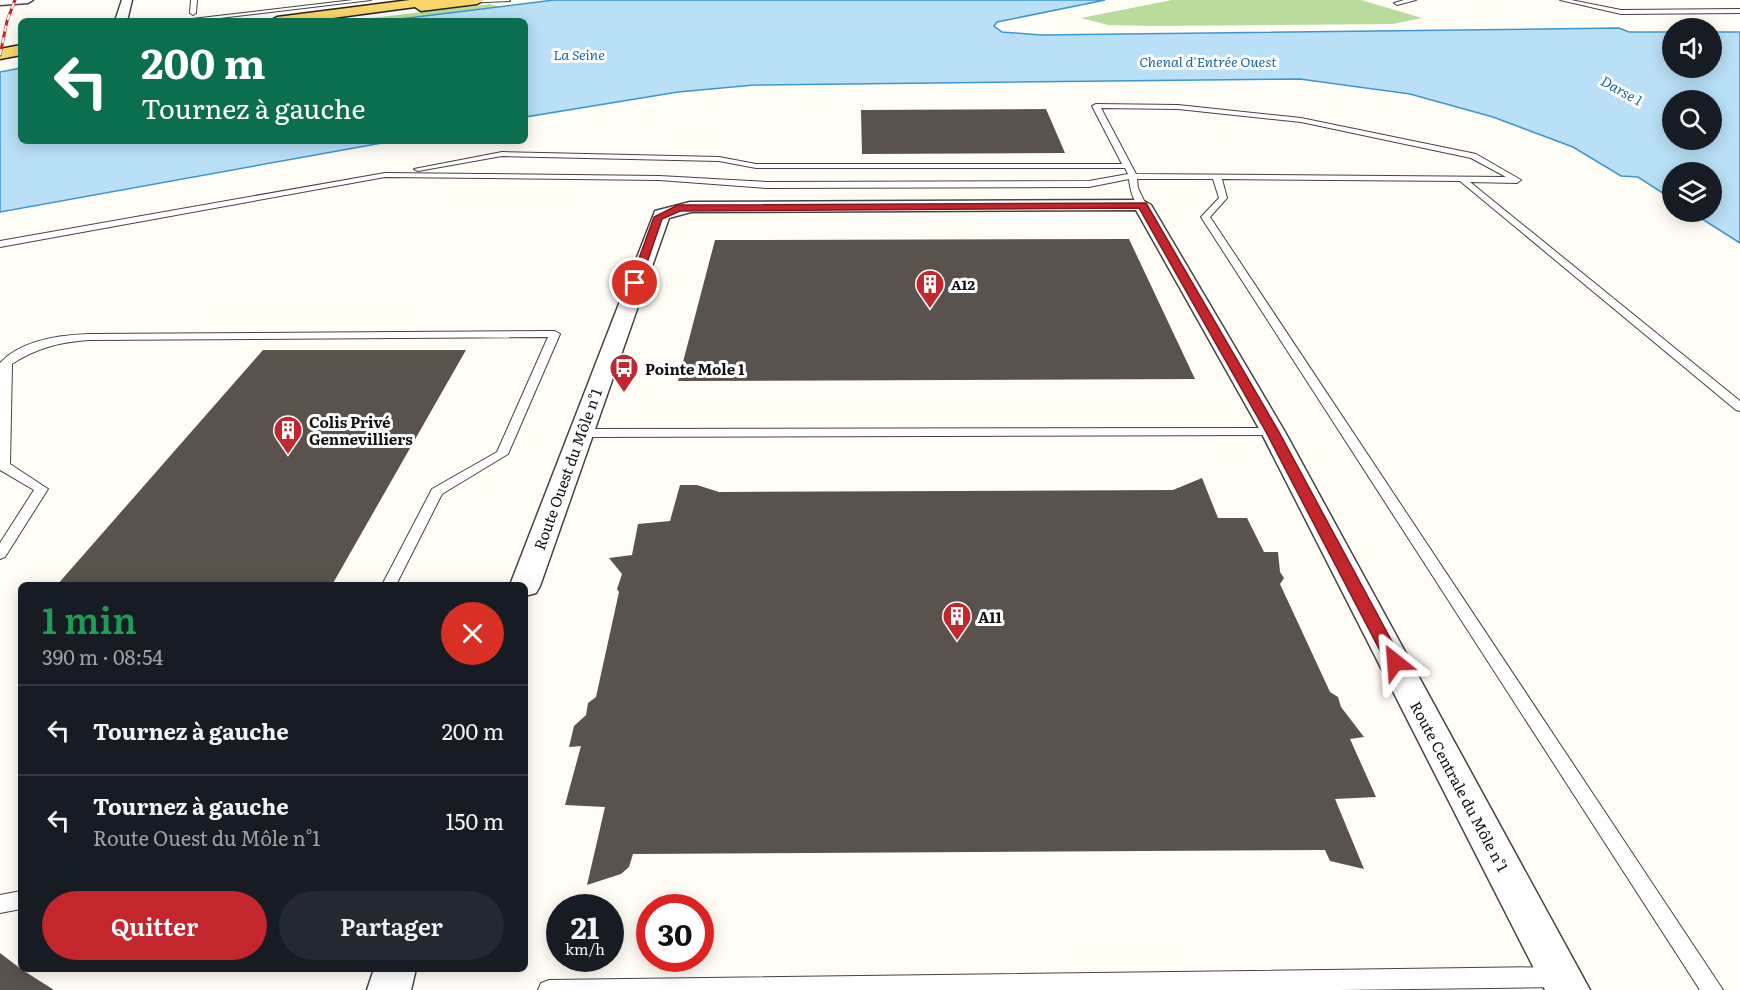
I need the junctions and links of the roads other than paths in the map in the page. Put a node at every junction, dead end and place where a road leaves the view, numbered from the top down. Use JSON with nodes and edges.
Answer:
{"nodes":[{"id":1,"x":28,"y":0,"type":"edge"},
{"id":2,"x":127,"y":0,"type":"edge"},
{"id":3,"x":194,"y":0,"type":"edge"},
{"id":4,"x":368,"y":0,"type":"edge"},
{"id":5,"x":442,"y":0,"type":"edge"},
{"id":6,"x":1413,"y":0,"type":"edge"},
{"id":7,"x":1563,"y":0,"type":"edge"},
{"id":8,"x":471,"y":1,"type":"edge"},
{"id":9,"x":507,"y":1,"type":"edge"},
{"id":10,"x":0,"y":2,"type":"edge"},
{"id":11,"x":1397,"y":3,"type":"dead end"},
{"id":12,"x":1740,"y":10,"type":"edge"},
{"id":13,"x":193,"y":13,"type":"dead end"},
{"id":14,"x":122,"y":18,"type":"edge"},
{"id":15,"x":205,"y":18,"type":"edge"},
{"id":16,"x":301,"y":18,"type":"edge"},
{"id":17,"x":338,"y":18,"type":"edge"},
{"id":18,"x":18,"y":52,"type":"edge"},
{"id":19,"x":0,"y":55,"type":"edge"},
{"id":20,"x":18,"y":59,"type":"edge"},
{"id":21,"x":0,"y":62,"type":"edge"},
{"id":22,"x":1127,"y":166,"type":"junction"},
{"id":23,"x":385,"y":175,"type":"junction"},
{"id":24,"x":1133,"y":176,"type":"junction"},
{"id":25,"x":1217,"y":178,"type":"junction"},
{"id":26,"x":1462,"y":179,"type":"junction"},
{"id":27,"x":1142,"y":205,"type":"junction"},
{"id":28,"x":0,"y":243,"type":"edge"},
{"id":29,"x":1740,"y":407,"type":"edge"},
{"id":30,"x":1273,"y":432,"type":"junction"},
{"id":31,"x":580,"y":433,"type":"junction"},
{"id":32,"x":0,"y":554,"type":"edge"},
{"id":33,"x":392,"y":582,"type":"edge"},
{"id":34,"x":526,"y":582,"type":"edge"},
{"id":35,"x":18,"y":901,"type":"edge"},
{"id":36,"x":0,"y":904,"type":"edge"},
{"id":37,"x":394,"y":972,"type":"edge"},
{"id":38,"x":1564,"y":983,"type":"edge"},
{"id":39,"x":389,"y":990,"type":"edge"},
{"id":40,"x":549,"y":990,"type":"edge"},
{"id":41,"x":1712,"y":990,"type":"edge"}],
"edges":[{"from":1,"to":10,"type":"street"},
{"from":2,"to":14,"type":"street"},
{"from":3,"to":13,"type":"lane"},
{"from":4,"to":15,"type":"lane"},
{"from":5,"to":16,"type":"main road"},
{"from":6,"to":11,"type":"lane"},
{"from":7,"to":12,"type":"lane"},
{"from":8,"to":9,"type":"lane"},
{"from":8,"to":17,"type":"main road"},
{"from":18,"to":19,"type":"main road"},
{"from":20,"to":21,"type":"main road"},
{"from":22,"to":23,"type":"lane"},
{"from":22,"to":24,"type":"lane"},
{"from":22,"to":26,"type":"lane"},
{"from":23,"to":24,"type":"lane"},
{"from":23,"to":28,"type":"lane"},
{"from":24,"to":25,"type":"lane"},
{"from":24,"to":27,"type":"lane"},
{"from":25,"to":26,"type":"lane"},
{"from":25,"to":41,"type":"lane"},
{"from":26,"to":29,"type":"lane"},
{"from":27,"to":30,"type":"street","name":"Route Centrale du Môle n°1"},
{"from":27,"to":31,"type":"street","name":"Route Ouest du Môle n°1"},
{"from":30,"to":31,"type":"lane"},
{"from":30,"to":38,"type":"street","name":"Route Centrale du Môle n°1"},
{"from":31,"to":34,"type":"street","name":"Route Ouest du Môle n°1"},
{"from":32,"to":33,"type":"lane"},
{"from":35,"to":36,"type":"lane"},
{"from":37,"to":39,"type":"street"},
{"from":38,"to":40,"type":"lane"}]}
